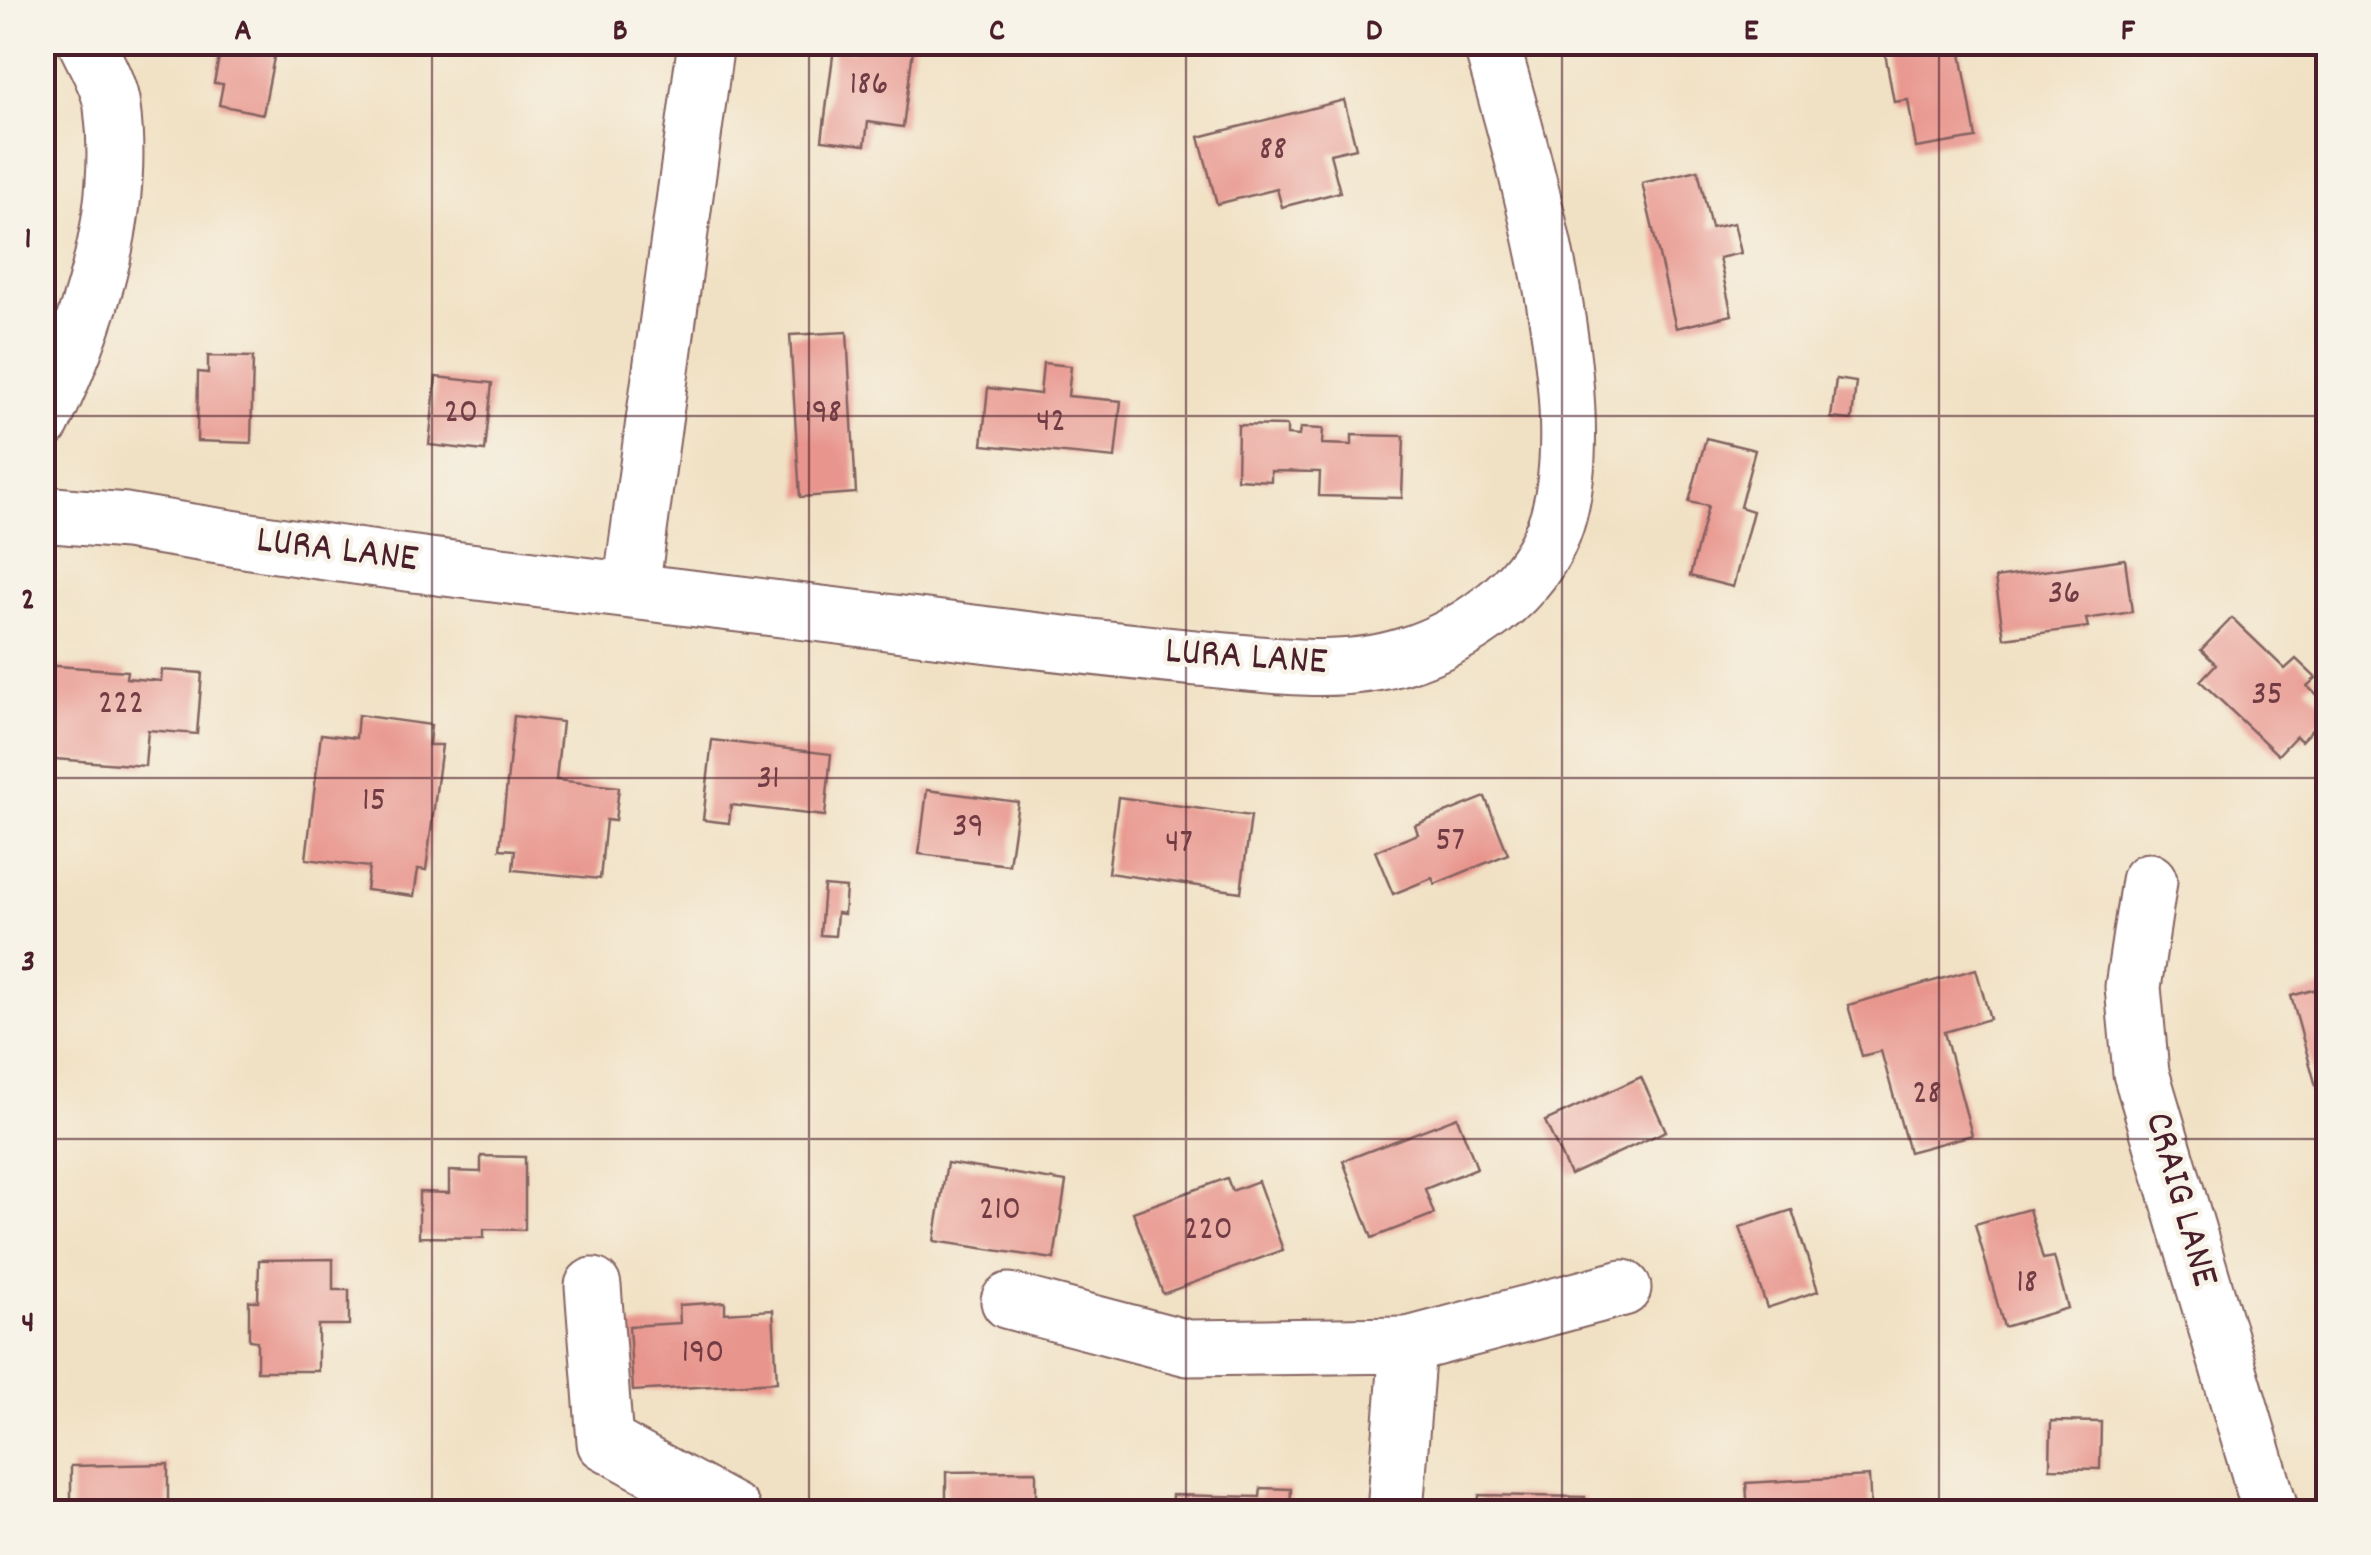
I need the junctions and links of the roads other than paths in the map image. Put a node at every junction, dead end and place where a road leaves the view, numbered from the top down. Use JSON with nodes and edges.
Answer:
{"nodes":[{"id":1,"x":86,"y":42,"type":"edge"},
{"id":2,"x":706,"y":42,"type":"edge"},
{"id":3,"x":1491,"y":42,"type":"edge"},
{"id":4,"x":42,"y":422,"type":"edge"},
{"id":5,"x":42,"y":514,"type":"edge"},
{"id":6,"x":632,"y":589,"type":"junction"},
{"id":7,"x":2148,"y":881,"type":"dead end"},
{"id":8,"x":593,"y":1286,"type":"dead end"},
{"id":9,"x":1623,"y":1288,"type":"dead end"},
{"id":10,"x":1009,"y":1301,"type":"dead end"},
{"id":11,"x":1408,"y":1345,"type":"junction"},
{"id":12,"x":733,"y":1512,"type":"edge"},
{"id":13,"x":1395,"y":1512,"type":"edge"},
{"id":14,"x":2272,"y":1512,"type":"edge"}],
"edges":[{"from":1,"to":4,"type":"street"},
{"from":2,"to":6,"type":"street"},
{"from":3,"to":6,"type":"street","name":"LURA LANE"},
{"from":5,"to":6,"type":"street","name":"LURA LANE"},
{"from":7,"to":14,"type":"street","name":"CRAIG LANE"},
{"from":8,"to":12,"type":"street"},
{"from":9,"to":11,"type":"street"},
{"from":10,"to":11,"type":"street"},
{"from":11,"to":13,"type":"street"}]}
